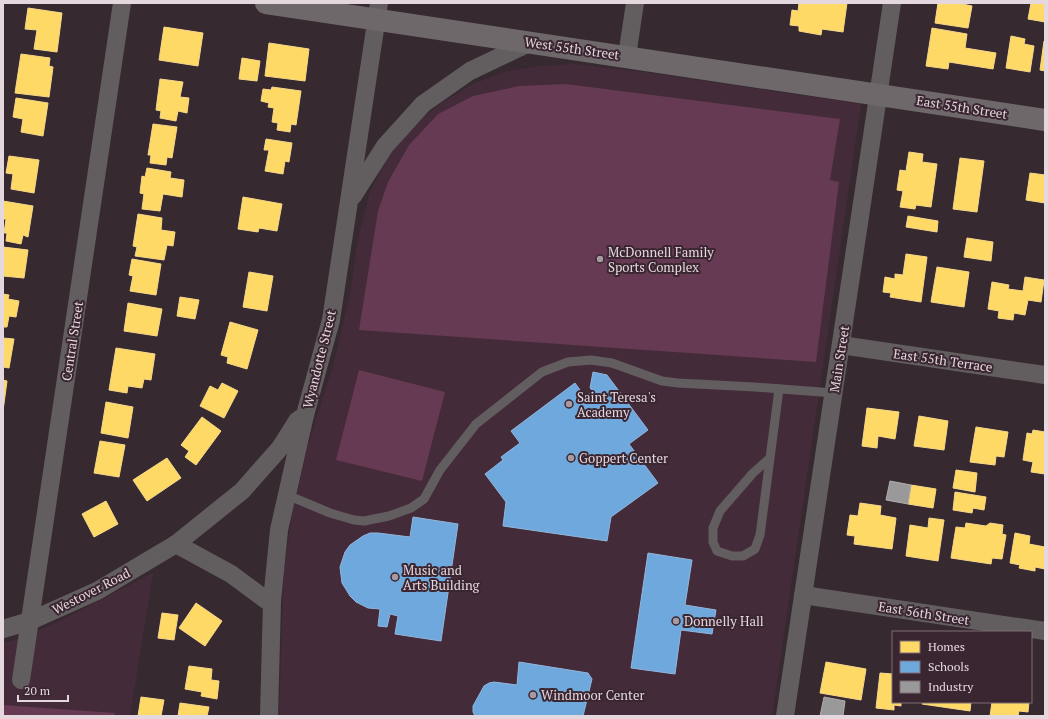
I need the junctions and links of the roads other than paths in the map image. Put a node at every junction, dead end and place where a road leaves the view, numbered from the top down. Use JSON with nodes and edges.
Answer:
{"nodes":[{"id":1,"x":122,"y":3,"type":"edge"},
{"id":2,"x":266,"y":3,"type":"edge"},
{"id":3,"x":635,"y":3,"type":"edge"},
{"id":4,"x":892,"y":3,"type":"edge"},
{"id":5,"x":378,"y":11,"type":"edge"},
{"id":6,"x":531,"y":42,"type":"junction"},
{"id":7,"x":627,"y":56,"type":"junction"},
{"id":8,"x":879,"y":94,"type":"junction"},
{"id":9,"x":1045,"y":120,"type":"edge"},
{"id":10,"x":349,"y":202,"type":"junction"},
{"id":11,"x":841,"y":345,"type":"junction"},
{"id":12,"x":1045,"y":375,"type":"edge"},
{"id":13,"x":779,"y":389,"type":"junction"},
{"id":14,"x":834,"y":393,"type":"junction"},
{"id":15,"x":305,"y":415,"type":"junction"},
{"id":16,"x":770,"y":458,"type":"junction"},
{"id":17,"x":287,"y":495,"type":"junction"},
{"id":18,"x":176,"y":544,"type":"junction"},
{"id":19,"x":803,"y":595,"type":"junction"},
{"id":20,"x":272,"y":601,"type":"junction"},
{"id":21,"x":30,"y":621,"type":"junction"},
{"id":22,"x":3,"y":629,"type":"edge"},
{"id":23,"x":1045,"y":631,"type":"edge"},
{"id":24,"x":21,"y":680,"type":"dead end"},
{"id":25,"x":269,"y":716,"type":"edge"},
{"id":26,"x":785,"y":716,"type":"edge"}],
"edges":[{"from":1,"to":21,"type":"street","name":"Central Street"},
{"from":2,"to":5,"type":"main road","name":"West 55th Street"},
{"from":3,"to":7,"type":"street"},
{"from":4,"to":8,"type":"street","name":"Main Street"},
{"from":5,"to":6,"type":"main road","name":"West 55th Street"},
{"from":5,"to":10,"type":"street","name":"Wyandotte Street"},
{"from":6,"to":7,"type":"main road","name":"West 55th Street"},
{"from":6,"to":10,"type":"street"},
{"from":7,"to":8,"type":"main road","name":"West 55th Street"},
{"from":8,"to":9,"type":"main road","name":"East 55th Street"},
{"from":8,"to":11,"type":"street","name":"Main Street"},
{"from":10,"to":15,"type":"street","name":"Wyandotte Street"},
{"from":11,"to":12,"type":"street","name":"East 55th Terrace"},
{"from":11,"to":14,"type":"street","name":"Main Street"},
{"from":13,"to":14,"type":"lane"},
{"from":13,"to":16,"type":"lane"},
{"from":13,"to":17,"type":"lane"},
{"from":14,"to":19,"type":"street","name":"Main Street"},
{"from":15,"to":17,"type":"street","name":"Wyandotte Street"},
{"from":15,"to":18,"type":"street","name":"Westover Road"},
{"from":16,"to":16,"type":"lane"},
{"from":17,"to":20,"type":"street","name":"Wyandotte Street"},
{"from":18,"to":20,"type":"street"},
{"from":18,"to":21,"type":"street","name":"Westover Road"},
{"from":19,"to":23,"type":"street","name":"East 56th Street"},
{"from":19,"to":26,"type":"street","name":"Main Street"},
{"from":20,"to":25,"type":"street","name":"Wyandotte Street"},
{"from":21,"to":22,"type":"street","name":"Westover Road"},
{"from":21,"to":24,"type":"street","name":"Central Street"}]}
